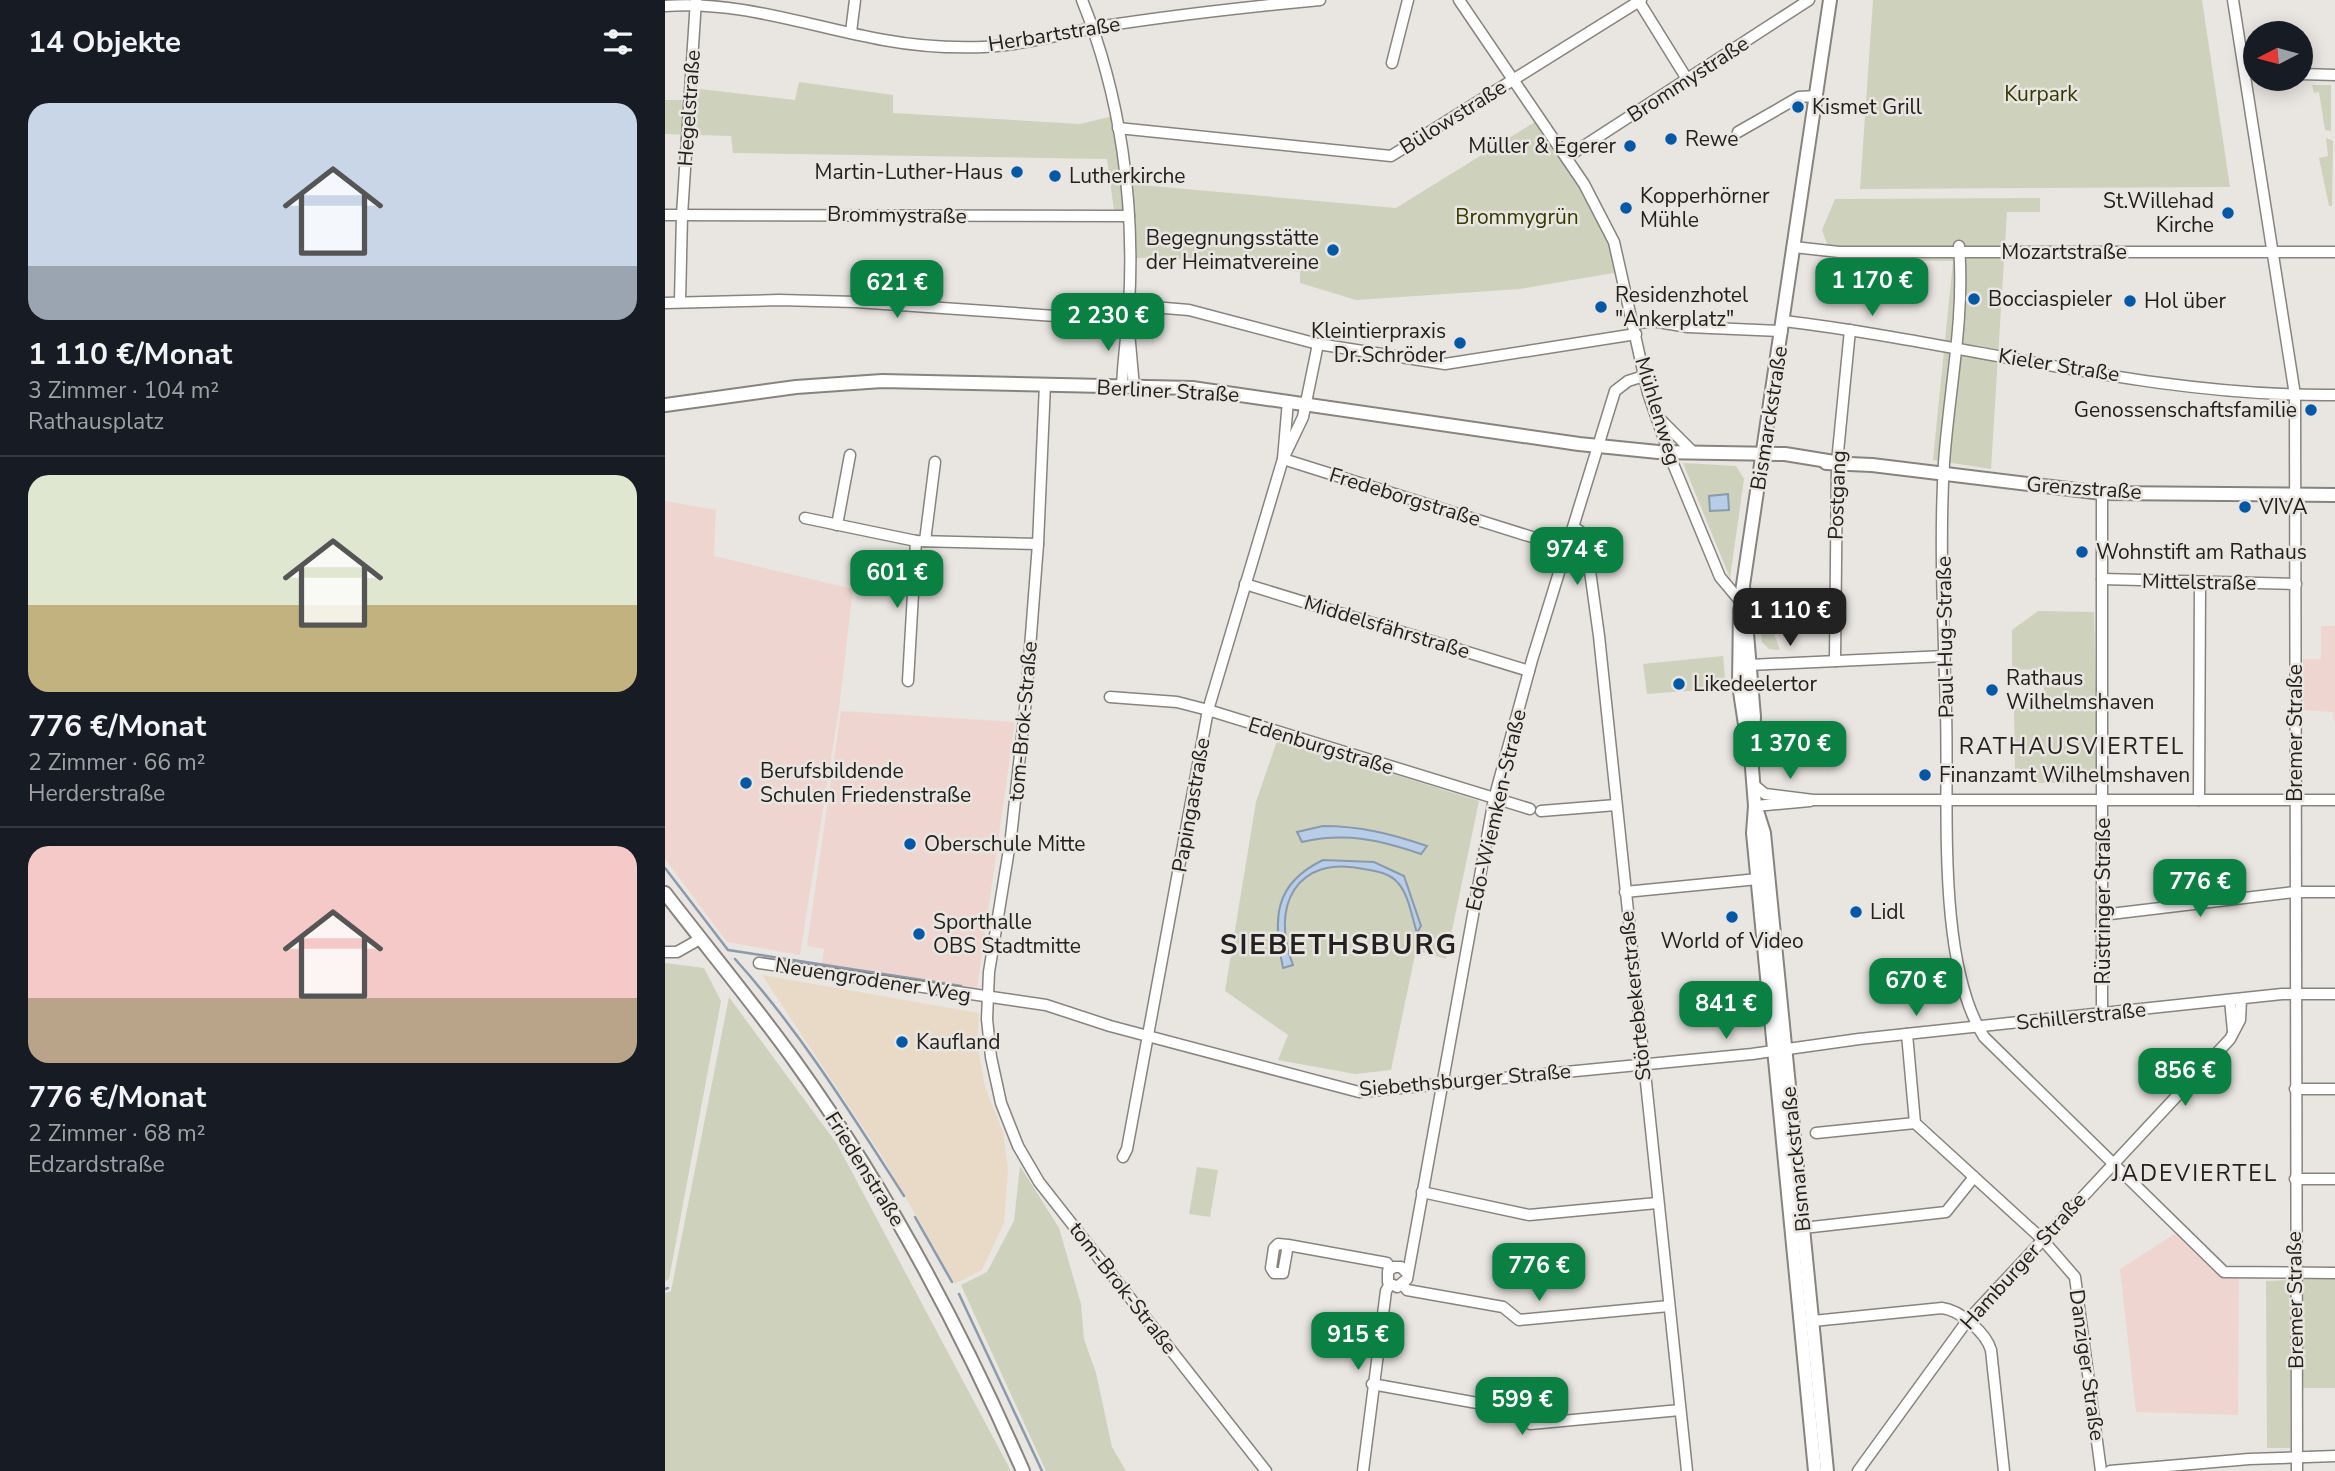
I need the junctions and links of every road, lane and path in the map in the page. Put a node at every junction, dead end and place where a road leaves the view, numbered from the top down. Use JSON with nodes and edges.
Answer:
{"nodes":[{"id":1,"x":855,"y":0,"type":"edge"},
{"id":2,"x":1082,"y":0,"type":"edge"},
{"id":3,"x":1320,"y":0,"type":"edge"},
{"id":4,"x":1408,"y":0,"type":"edge"},
{"id":5,"x":1459,"y":0,"type":"edge"},
{"id":6,"x":1639,"y":0,"type":"edge"},
{"id":7,"x":1809,"y":0,"type":"edge"},
{"id":8,"x":1830,"y":0,"type":"edge"},
{"id":9,"x":2234,"y":0,"type":"edge"},
{"id":10,"x":696,"y":1,"type":"edge"},
{"id":11,"x":1215,"y":5,"type":"edge"},
{"id":12,"x":665,"y":6,"type":"edge"},
{"id":13,"x":1093,"y":28,"type":"junction"},
{"id":14,"x":851,"y":32,"type":"junction"},
{"id":15,"x":2243,"y":41,"type":"edge"},
{"id":16,"x":1392,"y":63,"type":"dead end"},
{"id":17,"x":2313,"y":74,"type":"edge"},
{"id":18,"x":2335,"y":75,"type":"edge"},
{"id":19,"x":1687,"y":79,"type":"junction"},
{"id":20,"x":1514,"y":80,"type":"junction"},
{"id":21,"x":2252,"y":91,"type":"edge"},
{"id":22,"x":1817,"y":96,"type":"junction"},
{"id":23,"x":1118,"y":128,"type":"junction"},
{"id":24,"x":1738,"y":132,"type":"dead end"},
{"id":25,"x":1567,"y":157,"type":"junction"},
{"id":26,"x":665,"y":215,"type":"edge"},
{"id":27,"x":682,"y":215,"type":"junction"},
{"id":28,"x":1129,"y":216,"type":"junction"},
{"id":29,"x":1794,"y":247,"type":"junction"},
{"id":30,"x":1959,"y":248,"type":"junction"},
{"id":31,"x":2272,"y":252,"type":"junction"},
{"id":32,"x":2335,"y":253,"type":"edge"},
{"id":33,"x":680,"y":301,"type":"junction"},
{"id":34,"x":665,"y":303,"type":"edge"},
{"id":35,"x":1129,"y":304,"type":"junction"},
{"id":36,"x":1128,"y":321,"type":"junction"},
{"id":37,"x":1783,"y":326,"type":"junction"},
{"id":38,"x":1635,"y":329,"type":"junction"},
{"id":39,"x":1850,"y":330,"type":"junction"},
{"id":40,"x":1318,"y":344,"type":"junction"},
{"id":41,"x":1957,"y":347,"type":"junction"},
{"id":42,"x":1644,"y":376,"type":"junction"},
{"id":43,"x":1045,"y":384,"type":"junction"},
{"id":44,"x":1128,"y":387,"type":"junction"},
{"id":45,"x":2295,"y":395,"type":"junction"},
{"id":46,"x":2335,"y":395,"type":"edge"},
{"id":47,"x":1288,"y":401,"type":"junction"},
{"id":48,"x":1306,"y":403,"type":"junction"},
{"id":49,"x":665,"y":405,"type":"edge"},
{"id":50,"x":1657,"y":416,"type":"junction"},
{"id":51,"x":1599,"y":446,"type":"junction"},
{"id":52,"x":1668,"y":452,"type":"junction"},
{"id":53,"x":1693,"y":452,"type":"junction"},
{"id":54,"x":850,"y":455,"type":"dead end"},
{"id":55,"x":1763,"y":455,"type":"junction"},
{"id":56,"x":1283,"y":459,"type":"junction"},
{"id":57,"x":935,"y":462,"type":"dead end"},
{"id":58,"x":1835,"y":462,"type":"junction"},
{"id":59,"x":1944,"y":474,"type":"junction"},
{"id":60,"x":2102,"y":493,"type":"junction"},
{"id":61,"x":2295,"y":495,"type":"junction"},
{"id":62,"x":2335,"y":495,"type":"edge"},
{"id":63,"x":805,"y":518,"type":"dead end"},
{"id":64,"x":837,"y":525,"type":"junction"},
{"id":65,"x":1574,"y":527,"type":"junction"},
{"id":66,"x":921,"y":541,"type":"junction"},
{"id":67,"x":1038,"y":544,"type":"junction"},
{"id":68,"x":1567,"y":548,"type":"junction"},
{"id":69,"x":2102,"y":579,"type":"junction"},
{"id":70,"x":2200,"y":582,"type":"junction"},
{"id":71,"x":1245,"y":584,"type":"junction"},
{"id":72,"x":2296,"y":584,"type":"junction"},
{"id":73,"x":1743,"y":586,"type":"junction"},
{"id":74,"x":1741,"y":602,"type":"junction"},
{"id":75,"x":1743,"y":649,"type":"junction"},
{"id":76,"x":1945,"y":656,"type":"junction"},
{"id":77,"x":1835,"y":661,"type":"junction"},
{"id":78,"x":1770,"y":664,"type":"junction"},
{"id":79,"x":1750,"y":665,"type":"junction"},
{"id":80,"x":1529,"y":671,"type":"junction"},
{"id":81,"x":1739,"y":680,"type":"junction"},
{"id":82,"x":908,"y":681,"type":"dead end"},
{"id":83,"x":1110,"y":697,"type":"dead end"},
{"id":84,"x":1208,"y":710,"type":"junction"},
{"id":85,"x":1751,"y":755,"type":"junction"},
{"id":86,"x":1754,"y":785,"type":"junction"},
{"id":87,"x":1948,"y":798,"type":"junction"},
{"id":88,"x":1494,"y":799,"type":"junction"},
{"id":89,"x":1813,"y":800,"type":"junction"},
{"id":90,"x":2199,"y":800,"type":"junction"},
{"id":91,"x":2295,"y":800,"type":"junction"},
{"id":92,"x":2335,"y":800,"type":"edge"},
{"id":93,"x":2103,"y":801,"type":"junction"},
{"id":94,"x":1616,"y":804,"type":"junction"},
{"id":95,"x":1755,"y":806,"type":"junction"},
{"id":96,"x":1530,"y":809,"type":"dead end"},
{"id":97,"x":1541,"y":810,"type":"dead end"},
{"id":98,"x":1758,"y":879,"type":"junction"},
{"id":99,"x":1625,"y":892,"type":"junction"},
{"id":100,"x":2294,"y":892,"type":"junction"},
{"id":101,"x":2335,"y":892,"type":"edge"},
{"id":102,"x":665,"y":893,"type":"edge"},
{"id":103,"x":2102,"y":915,"type":"junction"},
{"id":104,"x":700,"y":939,"type":"junction"},
{"id":105,"x":665,"y":953,"type":"edge"},
{"id":106,"x":759,"y":963,"type":"dead end"},
{"id":107,"x":2295,"y":993,"type":"junction"},
{"id":108,"x":2335,"y":993,"type":"edge"},
{"id":109,"x":987,"y":997,"type":"junction"},
{"id":110,"x":2236,"y":1000,"type":"junction"},
{"id":111,"x":2102,"y":1014,"type":"junction"},
{"id":112,"x":1977,"y":1027,"type":"junction"},
{"id":113,"x":1907,"y":1034,"type":"junction"},
{"id":114,"x":1149,"y":1036,"type":"junction"},
{"id":115,"x":1780,"y":1050,"type":"junction"},
{"id":116,"x":1642,"y":1065,"type":"junction"},
{"id":117,"x":1441,"y":1086,"type":"junction"},
{"id":118,"x":2295,"y":1089,"type":"junction"},
{"id":119,"x":2335,"y":1089,"type":"edge"},
{"id":120,"x":1915,"y":1124,"type":"junction"},
{"id":121,"x":1816,"y":1133,"type":"dead end"},
{"id":122,"x":1123,"y":1157,"type":"dead end"},
{"id":123,"x":2111,"y":1164,"type":"junction"},
{"id":124,"x":1974,"y":1177,"type":"junction"},
{"id":125,"x":2295,"y":1179,"type":"junction"},
{"id":126,"x":2335,"y":1179,"type":"edge"},
{"id":127,"x":1422,"y":1192,"type":"junction"},
{"id":128,"x":1657,"y":1203,"type":"junction"},
{"id":129,"x":1803,"y":1228,"type":"junction"},
{"id":130,"x":2042,"y":1239,"type":"junction"},
{"id":131,"x":1288,"y":1245,"type":"dead end"},
{"id":132,"x":1390,"y":1268,"type":"junction"},
{"id":133,"x":1406,"y":1272,"type":"junction"},
{"id":134,"x":2294,"y":1272,"type":"junction"},
{"id":135,"x":2335,"y":1273,"type":"edge"},
{"id":136,"x":1390,"y":1284,"type":"junction"},
{"id":137,"x":1403,"y":1285,"type":"junction"},
{"id":138,"x":1668,"y":1306,"type":"junction"},
{"id":139,"x":1812,"y":1321,"type":"junction"},
{"id":140,"x":1967,"y":1321,"type":"junction"},
{"id":141,"x":1372,"y":1384,"type":"junction"},
{"id":142,"x":1680,"y":1410,"type":"junction"},
{"id":143,"x":2297,"y":1456,"type":"junction"},
{"id":144,"x":2335,"y":1456,"type":"edge"},
{"id":145,"x":1023,"y":1471,"type":"edge"},
{"id":146,"x":1266,"y":1471,"type":"edge"},
{"id":147,"x":1363,"y":1471,"type":"edge"},
{"id":148,"x":1687,"y":1471,"type":"edge"},
{"id":149,"x":1824,"y":1471,"type":"edge"},
{"id":150,"x":1858,"y":1471,"type":"edge"},
{"id":151,"x":2004,"y":1471,"type":"edge"},
{"id":152,"x":2101,"y":1471,"type":"edge"},
{"id":153,"x":2110,"y":1471,"type":"edge"},
{"id":154,"x":2297,"y":1471,"type":"edge"}],
"edges":[{"from":1,"to":14,"type":"street"},
{"from":2,"to":13,"type":"street"},
{"from":3,"to":11,"type":"street","name":"Herbartstraße"},
{"from":4,"to":16,"type":"street"},
{"from":5,"to":20,"type":"street","name":"Mühlenweg"},
{"from":6,"to":19,"type":"street"},
{"from":6,"to":20,"type":"street","name":"Bülowstraße"},
{"from":7,"to":19,"type":"street","name":"Brommystraße"},
{"from":8,"to":22,"type":"main road","name":"Bismarckstraße"},
{"from":9,"to":15,"type":"street","name":"Bremer Straße"},
{"from":10,"to":12,"type":"street","name":"Herbartstraße"},
{"from":10,"to":14,"type":"street","name":"Herbartstraße"},
{"from":10,"to":27,"type":"street","name":"Hegelstraße"},
{"from":11,"to":13,"type":"street","name":"Herbartstraße"},
{"from":13,"to":14,"type":"street","name":"Herbartstraße"},
{"from":13,"to":23,"type":"street"},
{"from":17,"to":18,"type":"street"},
{"from":19,"to":25,"type":"street","name":"Brommystraße"},
{"from":20,"to":23,"type":"street","name":"Bülowstraße"},
{"from":20,"to":25,"type":"street","name":"Mühlenweg"},
{"from":21,"to":31,"type":"street","name":"Bremer Straße"},
{"from":22,"to":24,"type":"street"},
{"from":22,"to":29,"type":"main road","name":"Bismarckstraße"},
{"from":23,"to":28,"type":"street"},
{"from":25,"to":38,"type":"street","name":"Mühlenweg"},
{"from":26,"to":27,"type":"street","name":"Brommystraße"},
{"from":27,"to":28,"type":"street","name":"Brommystraße"},
{"from":27,"to":33,"type":"street","name":"Hegelstraße"},
{"from":28,"to":35,"type":"street"},
{"from":29,"to":30,"type":"street","name":"Mozartstraße"},
{"from":29,"to":37,"type":"main road","name":"Bismarckstraße"},
{"from":30,"to":31,"type":"street","name":"Mozartstraße"},
{"from":30,"to":41,"type":"street","name":"Paul-Hug-Straße"},
{"from":31,"to":32,"type":"street","name":"Mozartstraße"},
{"from":31,"to":45,"type":"street","name":"Bremer Straße"},
{"from":33,"to":34,"type":"street"},
{"from":33,"to":36,"type":"street"},
{"from":35,"to":36,"type":"street"},
{"from":35,"to":40,"type":"street","name":"Kieler Straße"},
{"from":36,"to":44,"type":"street"},
{"from":37,"to":38,"type":"street","name":"Kieler Straße"},
{"from":37,"to":39,"type":"street","name":"Kieler Straße"},
{"from":37,"to":55,"type":"main road","name":"Bismarckstraße"},
{"from":38,"to":40,"type":"street","name":"Kieler Straße"},
{"from":38,"to":42,"type":"street","name":"Mühlenweg"},
{"from":39,"to":41,"type":"street","name":"Kieler Straße"},
{"from":39,"to":58,"type":"street","name":"Postgang"},
{"from":40,"to":48,"type":"street","name":"Papingastraße"},
{"from":41,"to":45,"type":"street","name":"Kieler Straße"},
{"from":41,"to":59,"type":"street","name":"Paul-Hug-Straße"},
{"from":42,"to":50,"type":"street","name":"Mühlenweg"},
{"from":42,"to":51,"type":"street","name":"Edo-Wiemken-Straße"},
{"from":43,"to":44,"type":"main road","name":"Berliner Straße"},
{"from":43,"to":49,"type":"main road","name":"Berliner Straße"},
{"from":43,"to":67,"type":"street","name":"tom-Brok-Straße"},
{"from":44,"to":47,"type":"main road","name":"Berliner Straße"},
{"from":45,"to":46,"type":"street","name":"Kieler Straße"},
{"from":45,"to":61,"type":"street","name":"Bremer Straße"},
{"from":47,"to":48,"type":"main road","name":"Berliner Straße"},
{"from":47,"to":56,"type":"street","name":"Papingastraße"},
{"from":48,"to":51,"type":"main road","name":"Berliner Straße"},
{"from":48,"to":56,"type":"street","name":"Papingastraße"},
{"from":50,"to":52,"type":"street","name":"Mühlenweg"},
{"from":50,"to":53,"type":"street"},
{"from":51,"to":52,"type":"main road","name":"Berliner Straße"},
{"from":51,"to":65,"type":"street","name":"Edo-Wiemken-Straße"},
{"from":52,"to":53,"type":"main road","name":"Berliner Straße"},
{"from":52,"to":74,"type":"street","name":"Mühlenweg"},
{"from":53,"to":55,"type":"main road","name":"Grenzstraße"},
{"from":54,"to":64,"type":"street"},
{"from":55,"to":58,"type":"main road","name":"Grenzstraße"},
{"from":55,"to":73,"type":"main road","name":"Bismarckstraße"},
{"from":56,"to":68,"type":"street","name":"Fredeborgstraße"},
{"from":56,"to":71,"type":"street","name":"Papingastraße"},
{"from":57,"to":66,"type":"street"},
{"from":58,"to":59,"type":"main road","name":"Grenzstraße"},
{"from":58,"to":77,"type":"street","name":"Postgang"},
{"from":59,"to":60,"type":"main road","name":"Grenzstraße"},
{"from":59,"to":76,"type":"street","name":"Paul-Hug-Straße"},
{"from":60,"to":61,"type":"main road","name":"Grenzstraße"},
{"from":60,"to":69,"type":"street","name":"Rüstringer Straße"},
{"from":61,"to":62,"type":"main road","name":"Grenzstraße"},
{"from":61,"to":72,"type":"street","name":"Bremer Straße"},
{"from":63,"to":64,"type":"street"},
{"from":64,"to":66,"type":"street"},
{"from":65,"to":68,"type":"street","name":"Edo-Wiemken-Straße"},
{"from":65,"to":94,"type":"street","name":"Störtebekerstraße"},
{"from":66,"to":67,"type":"street"},
{"from":66,"to":82,"type":"street"},
{"from":67,"to":109,"type":"street","name":"tom-Brok-Straße"},
{"from":68,"to":80,"type":"street","name":"Edo-Wiemken-Straße"},
{"from":69,"to":70,"type":"street","name":"Mittelstraße"},
{"from":69,"to":93,"type":"street","name":"Rüstringer Straße"},
{"from":70,"to":72,"type":"street","name":"Mittelstraße"},
{"from":70,"to":90,"type":"street"},
{"from":71,"to":80,"type":"street","name":"Middelsfährstraße"},
{"from":71,"to":84,"type":"street","name":"Papingastraße"},
{"from":72,"to":91,"type":"street","name":"Bremer Straße"},
{"from":73,"to":74,"type":"main road","name":"Bismarckstraße"},
{"from":73,"to":75,"type":"main road","name":"Bismarckstraße"},
{"from":74,"to":75,"type":"main road","name":"Bismarckstraße"},
{"from":75,"to":78,"type":"street"},
{"from":75,"to":79,"type":"main road","name":"Bismarckstraße"},
{"from":75,"to":81,"type":"main road","name":"Bismarckstraße"},
{"from":76,"to":77,"type":"street"},
{"from":76,"to":87,"type":"street","name":"Paul-Hug-Straße"},
{"from":77,"to":78,"type":"street"},
{"from":78,"to":79,"type":"street"},
{"from":79,"to":81,"type":"street"},
{"from":79,"to":85,"type":"main road","name":"Bismarckstraße"},
{"from":80,"to":88,"type":"street","name":"Edo-Wiemken-Straße"},
{"from":81,"to":85,"type":"main road","name":"Bismarckstraße"},
{"from":83,"to":84,"type":"street","name":"Edenburgstraße"},
{"from":84,"to":88,"type":"street","name":"Edenburgstraße"},
{"from":84,"to":114,"type":"street","name":"Papingastraße"},
{"from":85,"to":86,"type":"main road","name":"Bismarckstraße"},
{"from":86,"to":89,"type":"street"},
{"from":86,"to":95,"type":"main road","name":"Bismarckstraße"},
{"from":87,"to":89,"type":"street"},
{"from":87,"to":93,"type":"street"},
{"from":87,"to":112,"type":"street","name":"Paul-Hug-Straße"},
{"from":88,"to":96,"type":"street","name":"Edenburgstraße"},
{"from":88,"to":117,"type":"street","name":"Edo-Wiemken-Straße"},
{"from":89,"to":95,"type":"street"},
{"from":90,"to":91,"type":"street"},
{"from":90,"to":93,"type":"street"},
{"from":91,"to":92,"type":"street"},
{"from":91,"to":100,"type":"street","name":"Bremer Straße"},
{"from":93,"to":103,"type":"street","name":"Rüstringer Straße"},
{"from":94,"to":97,"type":"street"},
{"from":94,"to":99,"type":"street","name":"Störtebekerstraße"},
{"from":95,"to":98,"type":"main road","name":"Bismarckstraße"},
{"from":95,"to":115,"type":"main road","name":"Bismarckstraße"},
{"from":98,"to":99,"type":"street"},
{"from":98,"to":115,"type":"main road","name":"Bismarckstraße"},
{"from":99,"to":116,"type":"street","name":"Störtebekerstraße"},
{"from":100,"to":101,"type":"street"},
{"from":100,"to":103,"type":"street"},
{"from":100,"to":107,"type":"street","name":"Bremer Straße"},
{"from":102,"to":104,"type":"main road","name":"Friedenstraße"},
{"from":103,"to":111,"type":"street","name":"Rüstringer Straße"},
{"from":104,"to":105,"type":"street"},
{"from":104,"to":145,"type":"main road","name":"Friedenstraße"},
{"from":106,"to":109,"type":"street","name":"Neuengrodener Weg"},
{"from":107,"to":108,"type":"street","name":"Schillerstraße"},
{"from":107,"to":110,"type":"street","name":"Schillerstraße"},
{"from":107,"to":118,"type":"street","name":"Bremer Straße"},
{"from":109,"to":114,"type":"street","name":"Siebethsburger Straße"},
{"from":109,"to":146,"type":"street","name":"tom-Brok-Straße"},
{"from":110,"to":111,"type":"street","name":"Schillerstraße"},
{"from":110,"to":123,"type":"street","name":"Hamburger Straße"},
{"from":111,"to":112,"type":"street","name":"Schillerstraße"},
{"from":112,"to":113,"type":"street","name":"Schillerstraße"},
{"from":112,"to":123,"type":"street","name":"Paul-Hug-Straße"},
{"from":113,"to":115,"type":"street","name":"Schillerstraße"},
{"from":113,"to":120,"type":"street"},
{"from":114,"to":117,"type":"street","name":"Siebethsburger Straße"},
{"from":114,"to":122,"type":"street","name":"Papingastraße"},
{"from":115,"to":116,"type":"street","name":"Siebethsburger Straße"},
{"from":115,"to":129,"type":"main road","name":"Bismarckstraße"},
{"from":115,"to":149,"type":"main road","name":"Bismarckstraße"},
{"from":116,"to":117,"type":"street","name":"Siebethsburger Straße"},
{"from":116,"to":128,"type":"street","name":"Störtebekerstraße"},
{"from":117,"to":127,"type":"street","name":"Edo-Wiemken-Straße"},
{"from":118,"to":119,"type":"street"},
{"from":118,"to":125,"type":"street","name":"Bremer Straße"},
{"from":120,"to":121,"type":"street"},
{"from":120,"to":124,"type":"street","name":"Danziger Straße"},
{"from":123,"to":130,"type":"street","name":"Hamburger Straße"},
{"from":123,"to":134,"type":"street","name":"Paul-Hug-Straße"},
{"from":124,"to":129,"type":"street"},
{"from":124,"to":130,"type":"street","name":"Danziger Straße"},
{"from":125,"to":126,"type":"street"},
{"from":125,"to":134,"type":"street","name":"Bremer Straße"},
{"from":127,"to":128,"type":"street"},
{"from":127,"to":133,"type":"street","name":"Edo-Wiemken-Straße"},
{"from":128,"to":138,"type":"street","name":"Störtebekerstraße"},
{"from":129,"to":139,"type":"main road","name":"Bismarckstraße"},
{"from":130,"to":140,"type":"street","name":"Hamburger Straße"},
{"from":130,"to":152,"type":"street","name":"Danziger Straße"},
{"from":131,"to":132,"type":"street"},
{"from":132,"to":133,"type":"street"},
{"from":132,"to":136,"type":"street"},
{"from":133,"to":137,"type":"street","name":"Edo-Wiemken-Straße"},
{"from":134,"to":135,"type":"street","name":"Paul-Hug-Straße"},
{"from":134,"to":143,"type":"street","name":"Bremer Straße"},
{"from":136,"to":137,"type":"street"},
{"from":136,"to":141,"type":"street"},
{"from":137,"to":138,"type":"street"},
{"from":138,"to":142,"type":"street","name":"Störtebekerstraße"},
{"from":139,"to":140,"type":"street"},
{"from":139,"to":149,"type":"main road","name":"Bismarckstraße"},
{"from":140,"to":150,"type":"street","name":"Hamburger Straße"},
{"from":140,"to":151,"type":"street"},
{"from":141,"to":142,"type":"street"},
{"from":141,"to":147,"type":"street"},
{"from":142,"to":148,"type":"street","name":"Störtebekerstraße"},
{"from":143,"to":144,"type":"street"},
{"from":143,"to":153,"type":"street"},
{"from":143,"to":154,"type":"street","name":"Bremer Straße"}]}
